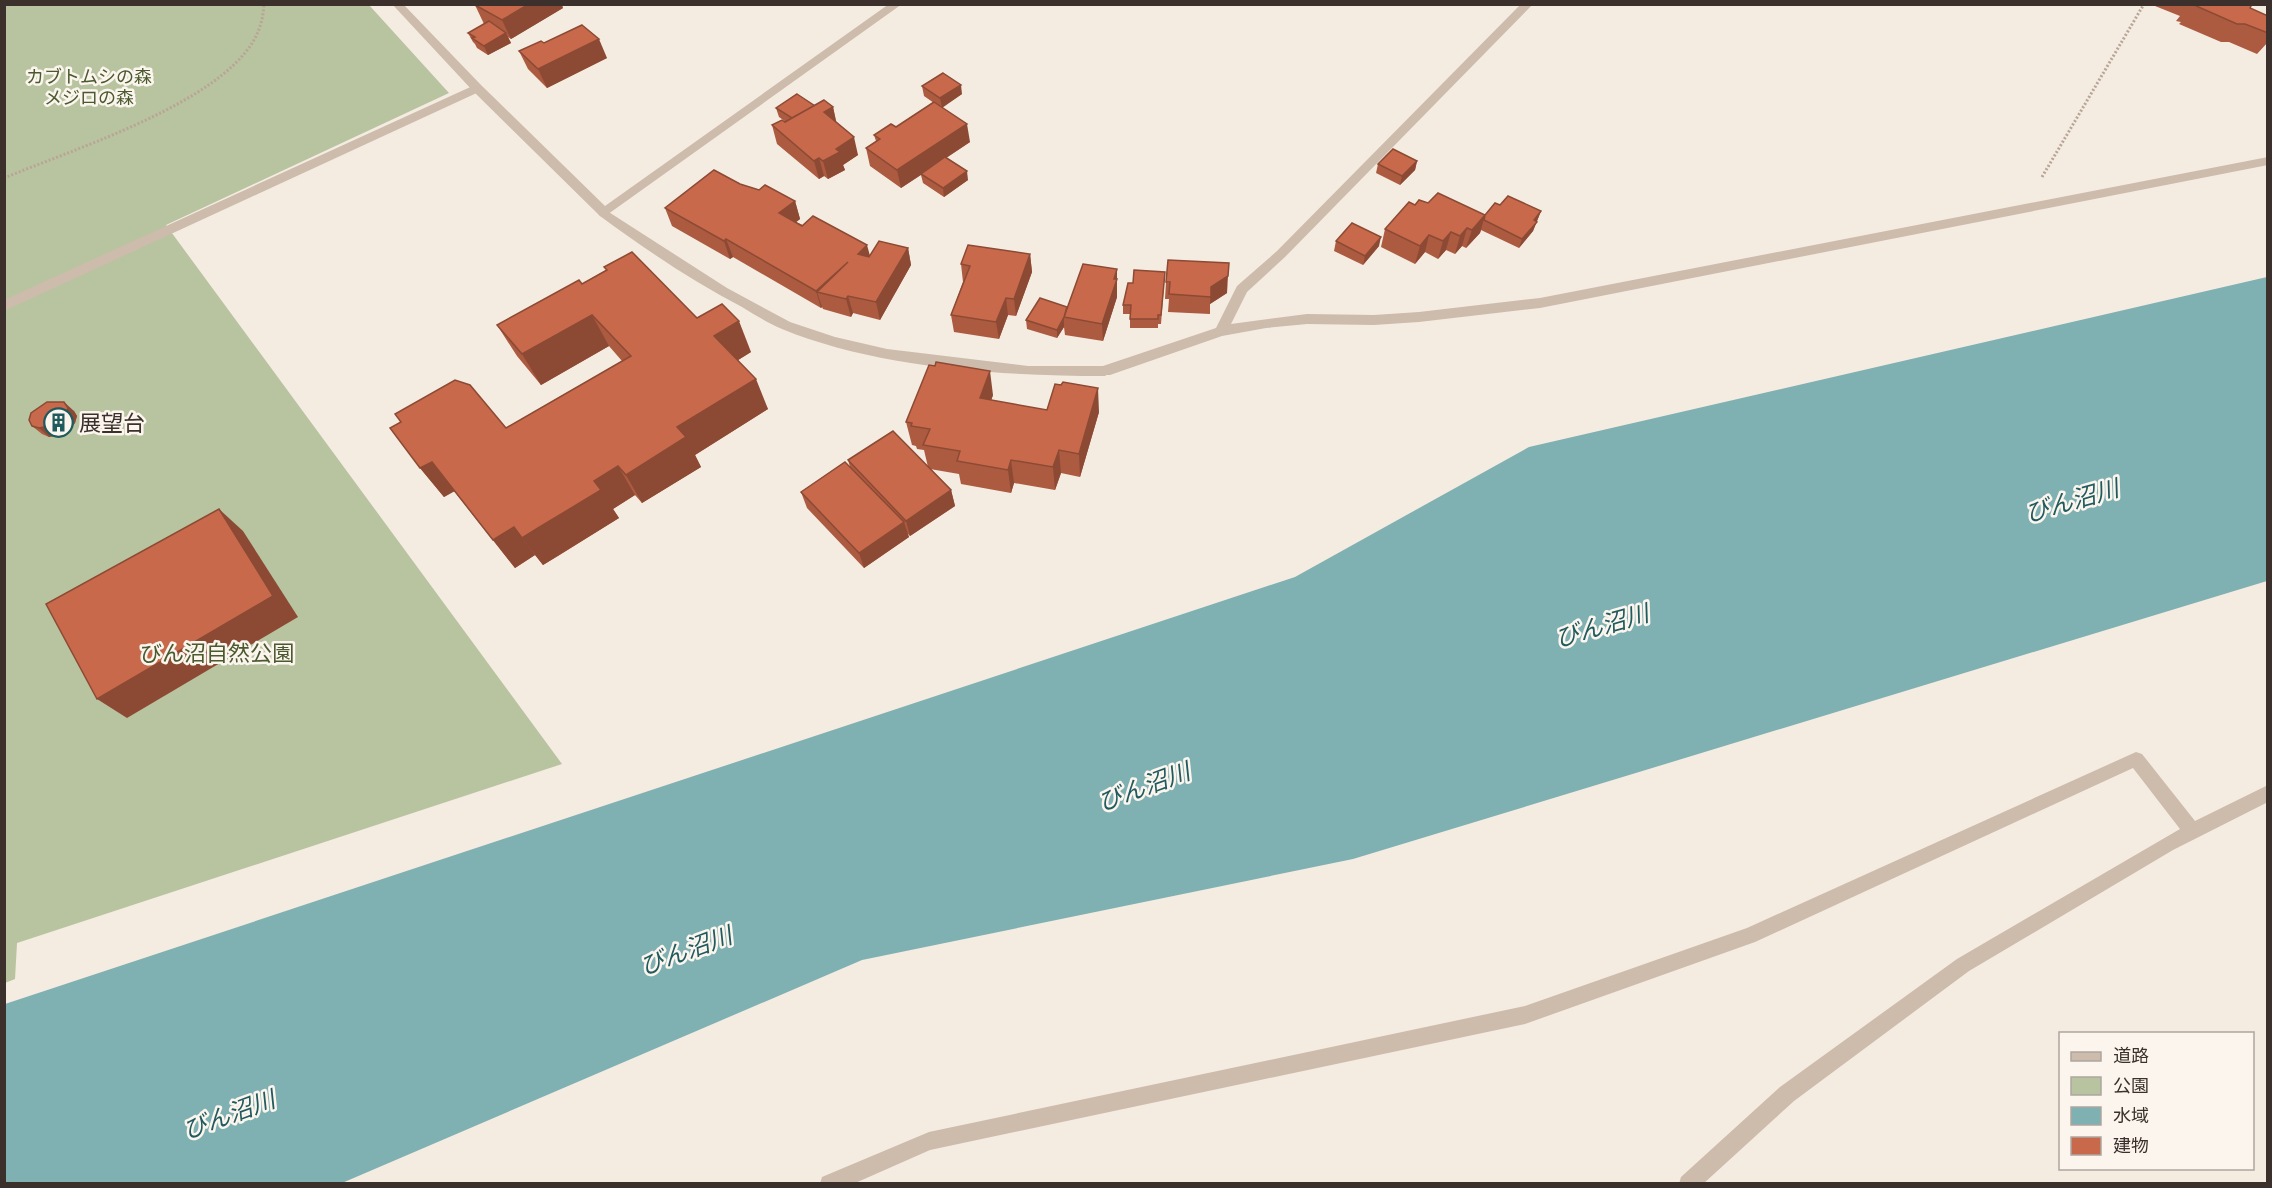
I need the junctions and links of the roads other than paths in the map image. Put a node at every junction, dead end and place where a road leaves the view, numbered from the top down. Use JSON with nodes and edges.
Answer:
{"nodes":[{"id":1,"x":397,"y":4,"type":"edge"},
{"id":2,"x":897,"y":4,"type":"edge"},
{"id":3,"x":1528,"y":4,"type":"edge"},
{"id":4,"x":477,"y":88,"type":"junction"},
{"id":5,"x":2268,"y":161,"type":"edge"},
{"id":6,"x":604,"y":213,"type":"junction"},
{"id":7,"x":4,"y":306,"type":"edge"},
{"id":8,"x":1221,"y":331,"type":"junction"},
{"id":9,"x":2268,"y":793,"type":"edge"},
{"id":10,"x":2192,"y":831,"type":"junction"},
{"id":11,"x":829,"y":1184,"type":"edge"},
{"id":12,"x":1688,"y":1184,"type":"edge"}],
"edges":[{"from":1,"to":4,"type":"street"},
{"from":2,"to":6,"type":"street"},
{"from":3,"to":8,"type":"street"},
{"from":4,"to":6,"type":"street"},
{"from":4,"to":7,"type":"street"},
{"from":5,"to":8,"type":"street"},
{"from":6,"to":8,"type":"street"},
{"from":9,"to":10,"type":"street"},
{"from":10,"to":11,"type":"street"},
{"from":10,"to":12,"type":"street"}]}
